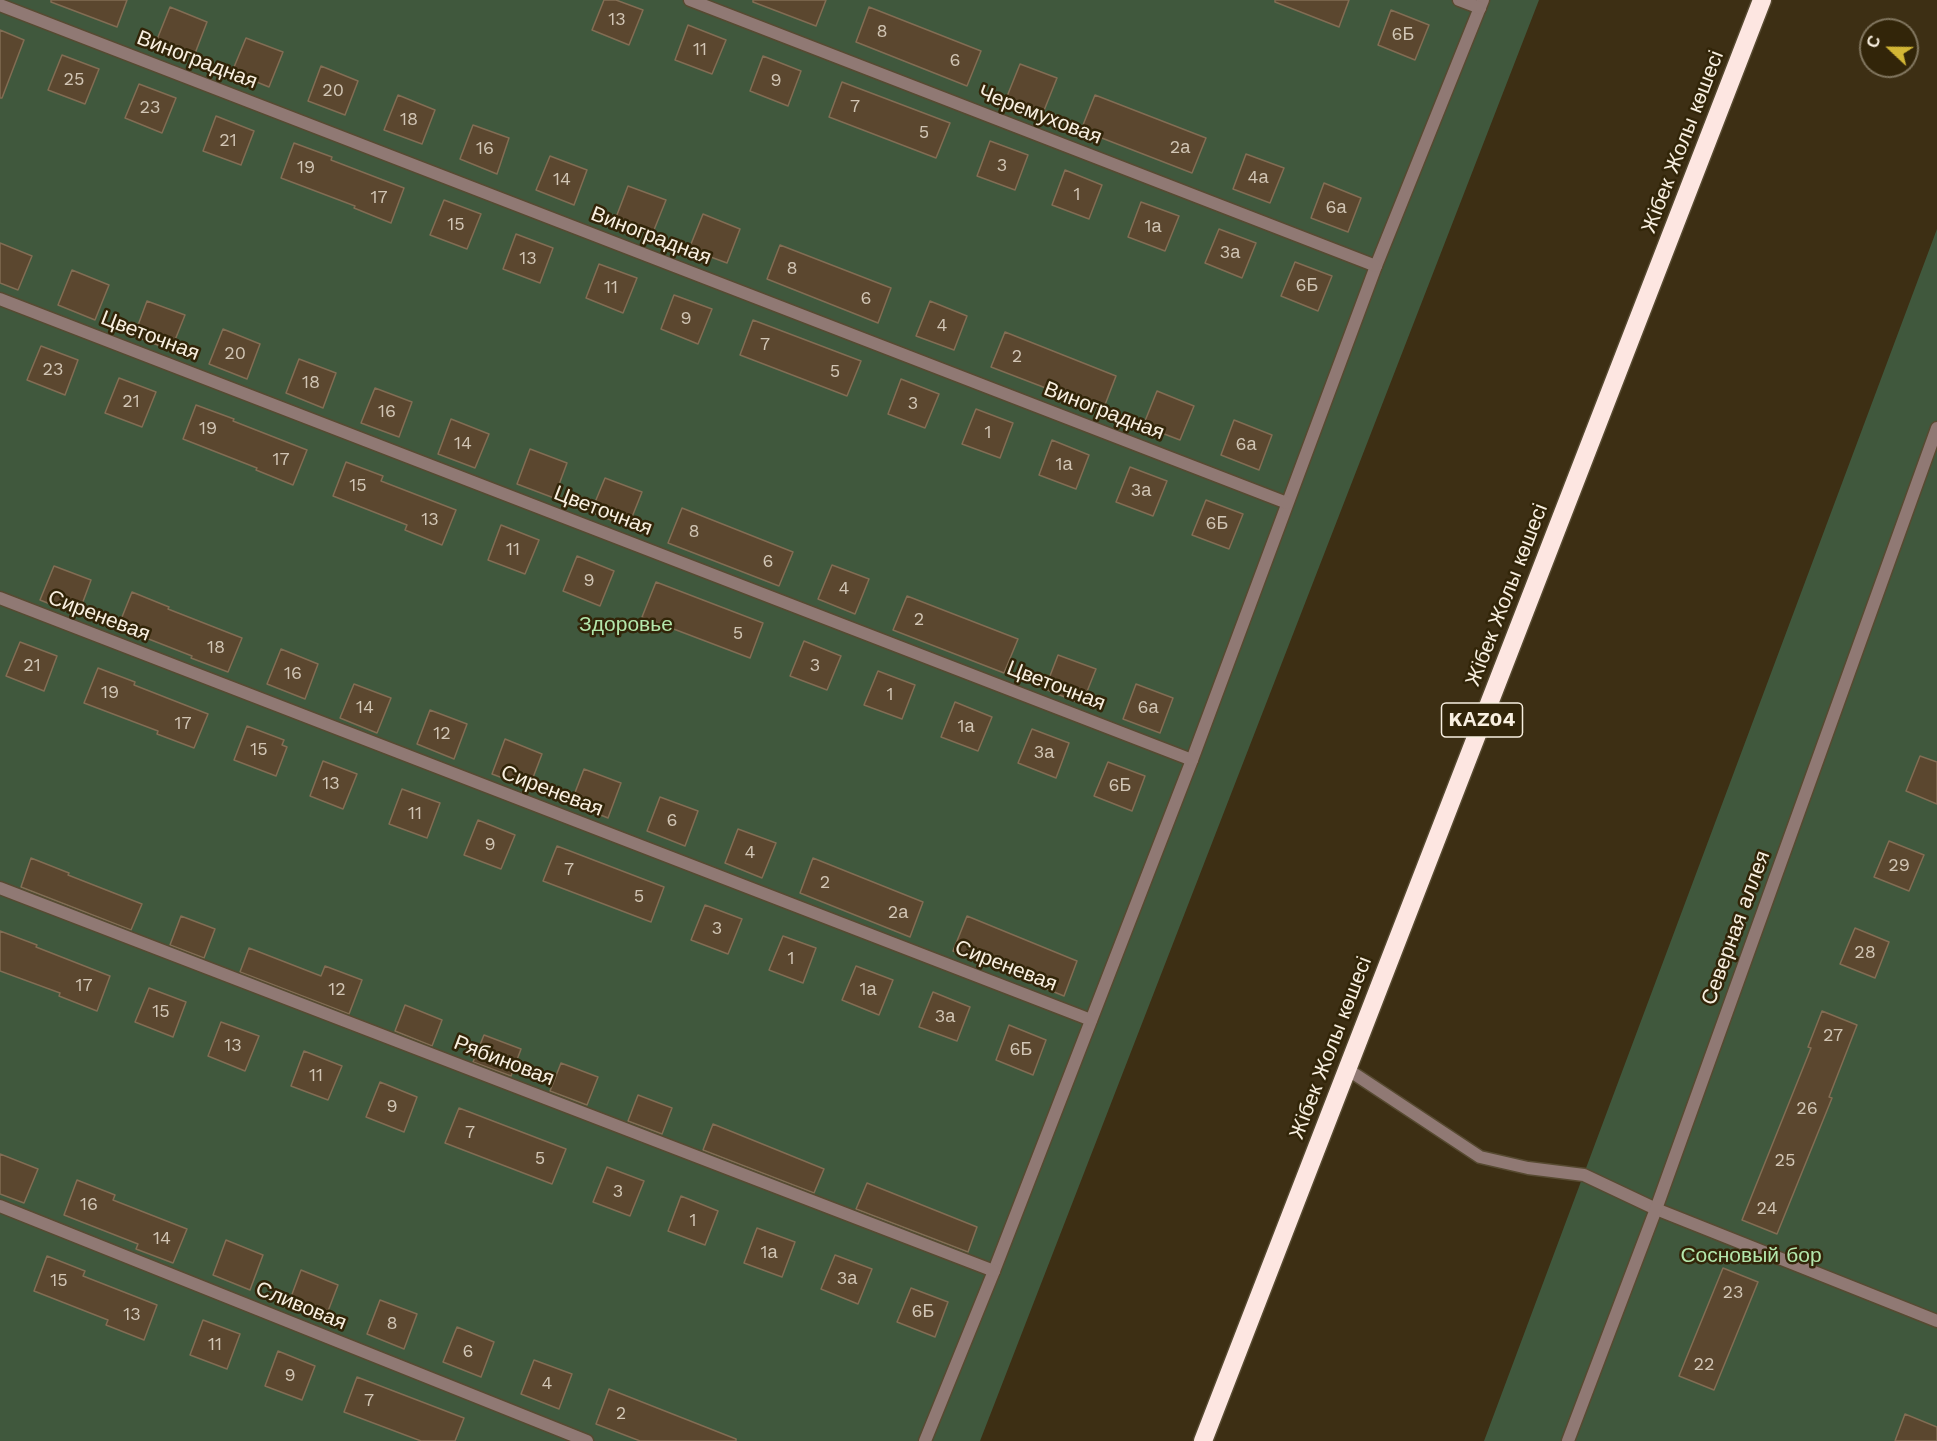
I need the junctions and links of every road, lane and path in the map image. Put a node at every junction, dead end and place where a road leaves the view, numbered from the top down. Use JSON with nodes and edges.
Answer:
{"nodes":[{"id":1,"x":690,"y":0,"type":"edge"},
{"id":2,"x":1459,"y":0,"type":"edge"},
{"id":3,"x":1762,"y":0,"type":"edge"},
{"id":4,"x":1481,"y":4,"type":"edge"},
{"id":5,"x":0,"y":5,"type":"edge"},
{"id":6,"x":1376,"y":266,"type":"junction"},
{"id":7,"x":0,"y":299,"type":"edge"},
{"id":8,"x":1937,"y":428,"type":"edge"},
{"id":9,"x":1287,"y":503,"type":"junction"},
{"id":10,"x":0,"y":598,"type":"edge"},
{"id":11,"x":1192,"y":759,"type":"junction"},
{"id":12,"x":0,"y":888,"type":"edge"},
{"id":13,"x":1091,"y":1020,"type":"junction"},
{"id":14,"x":1347,"y":1069,"type":"junction"},
{"id":15,"x":0,"y":1206,"type":"edge"},
{"id":16,"x":1656,"y":1209,"type":"junction"},
{"id":17,"x":994,"y":1271,"type":"junction"},
{"id":18,"x":1937,"y":1321,"type":"edge"},
{"id":19,"x":587,"y":1441,"type":"edge"},
{"id":20,"x":925,"y":1441,"type":"edge"},
{"id":21,"x":1203,"y":1441,"type":"edge"},
{"id":22,"x":1568,"y":1441,"type":"edge"}],
"edges":[{"from":1,"to":6,"type":"street","name":"Черемуховая"},
{"from":2,"to":4,"type":"street"},
{"from":3,"to":14,"type":"highway","name":"Жібек Жолы көшесі","number":"KАZ04"},
{"from":4,"to":6,"type":"street"},
{"from":5,"to":9,"type":"street","name":"Виноградная"},
{"from":6,"to":9,"type":"street"},
{"from":7,"to":11,"type":"street","name":"Цветочная"},
{"from":8,"to":16,"type":"street","name":"Северная аллея"},
{"from":9,"to":11,"type":"street"},
{"from":10,"to":13,"type":"street","name":"Сиреневая"},
{"from":11,"to":13,"type":"street"},
{"from":12,"to":17,"type":"street","name":"Рябиновая"},
{"from":13,"to":17,"type":"street"},
{"from":14,"to":16,"type":"street"},
{"from":14,"to":21,"type":"highway","name":"Жібек Жолы көшесі","number":"KАZ04"},
{"from":15,"to":19,"type":"street","name":"Сливовая"},
{"from":16,"to":18,"type":"street"},
{"from":16,"to":22,"type":"street","name":"Северная аллея"},
{"from":17,"to":20,"type":"street"}]}
